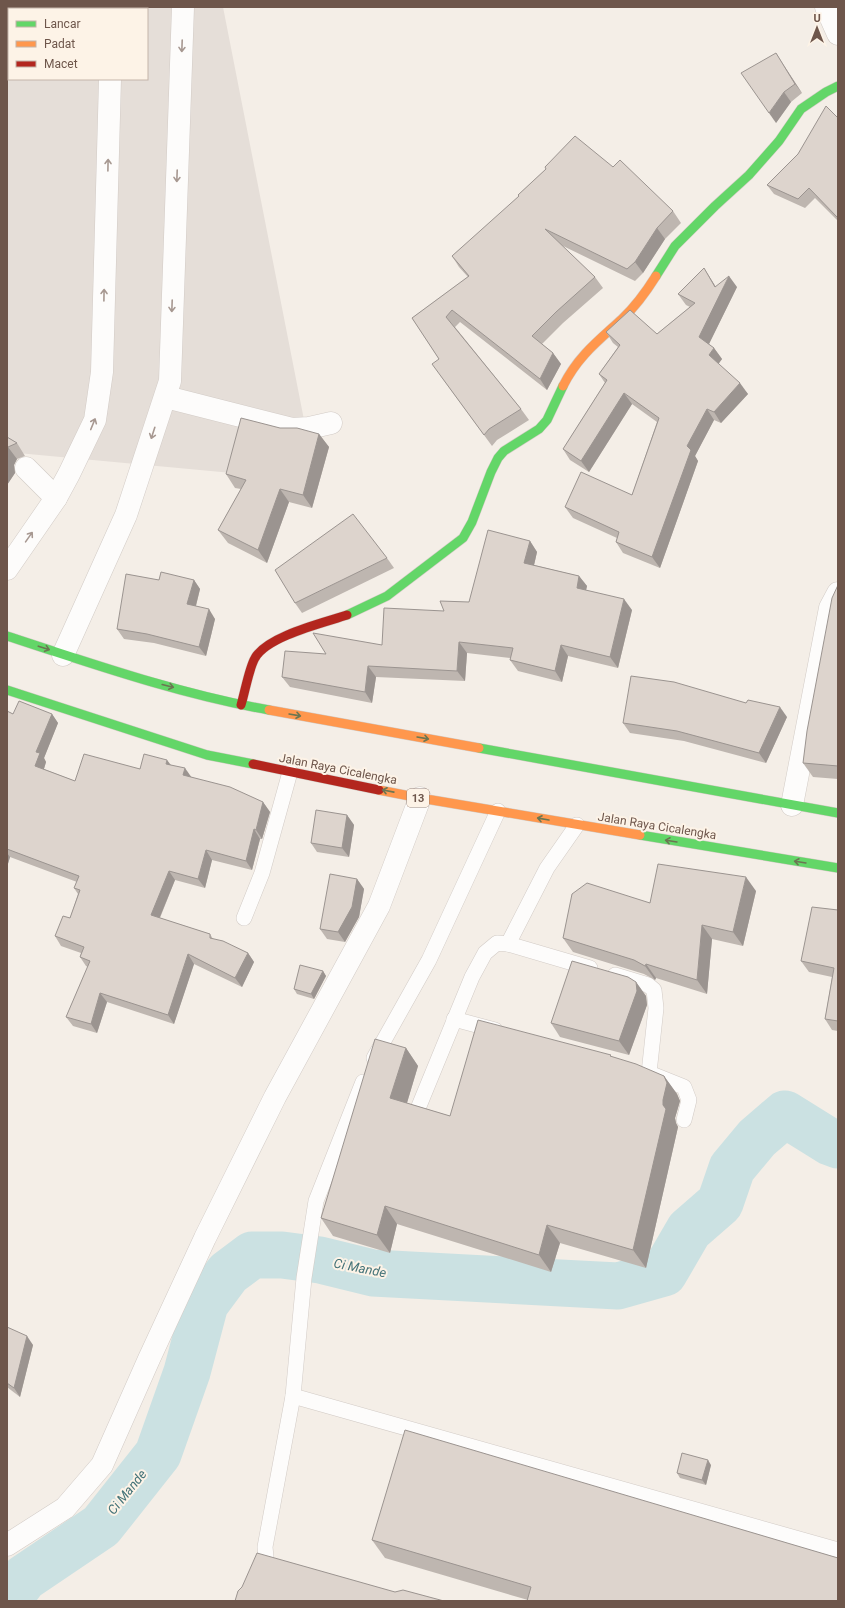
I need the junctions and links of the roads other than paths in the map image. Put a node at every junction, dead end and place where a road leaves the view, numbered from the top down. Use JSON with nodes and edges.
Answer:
{"nodes":[{"id":1,"x":183,"y":7,"type":"edge"},
{"id":2,"x":826,"y":7,"type":"edge"},
{"id":3,"x":838,"y":34,"type":"edge"},
{"id":4,"x":110,"y":80,"type":"edge"},
{"id":5,"x":838,"y":86,"type":"edge"},
{"id":6,"x":166,"y":397,"type":"junction"},
{"id":7,"x":331,"y":423,"type":"dead end"},
{"id":8,"x":26,"y":468,"type":"dead end"},
{"id":9,"x":56,"y":498,"type":"junction"},
{"id":10,"x":7,"y":569,"type":"edge"},
{"id":11,"x":838,"y":593,"type":"edge"},
{"id":12,"x":7,"y":636,"type":"edge"},
{"id":13,"x":62,"y":654,"type":"junction"},
{"id":14,"x":7,"y":690,"type":"edge"},
{"id":15,"x":241,"y":705,"type":"junction"},
{"id":16,"x":290,"y":772,"type":"junction"},
{"id":17,"x":420,"y":798,"type":"junction"},
{"id":18,"x":792,"y":805,"type":"junction"},
{"id":19,"x":498,"y":811,"type":"junction"},
{"id":20,"x":838,"y":813,"type":"edge"},
{"id":21,"x":577,"y":825,"type":"junction"},
{"id":22,"x":838,"y":868,"type":"edge"},
{"id":23,"x":244,"y":918,"type":"dead end"},
{"id":24,"x":508,"y":944,"type":"junction"},
{"id":25,"x":454,"y":1019,"type":"junction"},
{"id":26,"x":506,"y":1033,"type":"edge"},
{"id":27,"x":634,"y":1066,"type":"edge"},
{"id":28,"x":649,"y":1073,"type":"junction"},
{"id":29,"x":417,"y":1111,"type":"edge"},
{"id":30,"x":684,"y":1120,"type":"dead end"},
{"id":31,"x":293,"y":1396,"type":"junction"},
{"id":32,"x":7,"y":1545,"type":"edge"},
{"id":33,"x":838,"y":1550,"type":"edge"},
{"id":34,"x":266,"y":1557,"type":"junction"},
{"id":35,"x":282,"y":1565,"type":"edge"},
{"id":36,"x":246,"y":1601,"type":"edge"}],
"edges":[{"from":1,"to":6,"type":"street","one_way":true},
{"from":2,"to":3,"type":"street"},
{"from":9,"to":4,"type":"street","one_way":true},
{"from":5,"to":15,"type":"main road"},
{"from":6,"to":7,"type":"street"},
{"from":6,"to":13,"type":"street","one_way":true},
{"from":8,"to":9,"type":"street"},
{"from":10,"to":9,"type":"street","one_way":true},
{"from":11,"to":18,"type":"street"},
{"from":12,"to":13,"type":"main road","one_way":true},
{"from":13,"to":15,"type":"main road","one_way":true},
{"from":14,"to":16,"type":"main road","name":"Jalan Raya Cicalengka","number":"13"},
{"from":15,"to":18,"type":"main road","one_way":true},
{"from":17,"to":16,"type":"main road","name":"Jalan Raya Cicalengka","number":"13","one_way":true},
{"from":16,"to":23,"type":"lane"},
{"from":17,"to":19,"type":"main road","name":"Jalan Raya Cicalengka","number":"13"},
{"from":17,"to":32,"type":"street"},
{"from":18,"to":20,"type":"main road"},
{"from":21,"to":19,"type":"main road","name":"Jalan Raya Cicalengka","number":"13","one_way":true},
{"from":19,"to":31,"type":"lane"},
{"from":22,"to":21,"type":"main road","name":"Jalan Raya Cicalengka","number":"13","one_way":true},
{"from":21,"to":24,"type":"lane"},
{"from":24,"to":25,"type":"lane"},
{"from":24,"to":28,"type":"lane"},
{"from":25,"to":26,"type":"lane"},
{"from":25,"to":29,"type":"lane"},
{"from":27,"to":28,"type":"lane"},
{"from":28,"to":30,"type":"lane"},
{"from":31,"to":33,"type":"lane"},
{"from":31,"to":34,"type":"lane"},
{"from":34,"to":35,"type":"lane"},
{"from":34,"to":36,"type":"lane"}]}
